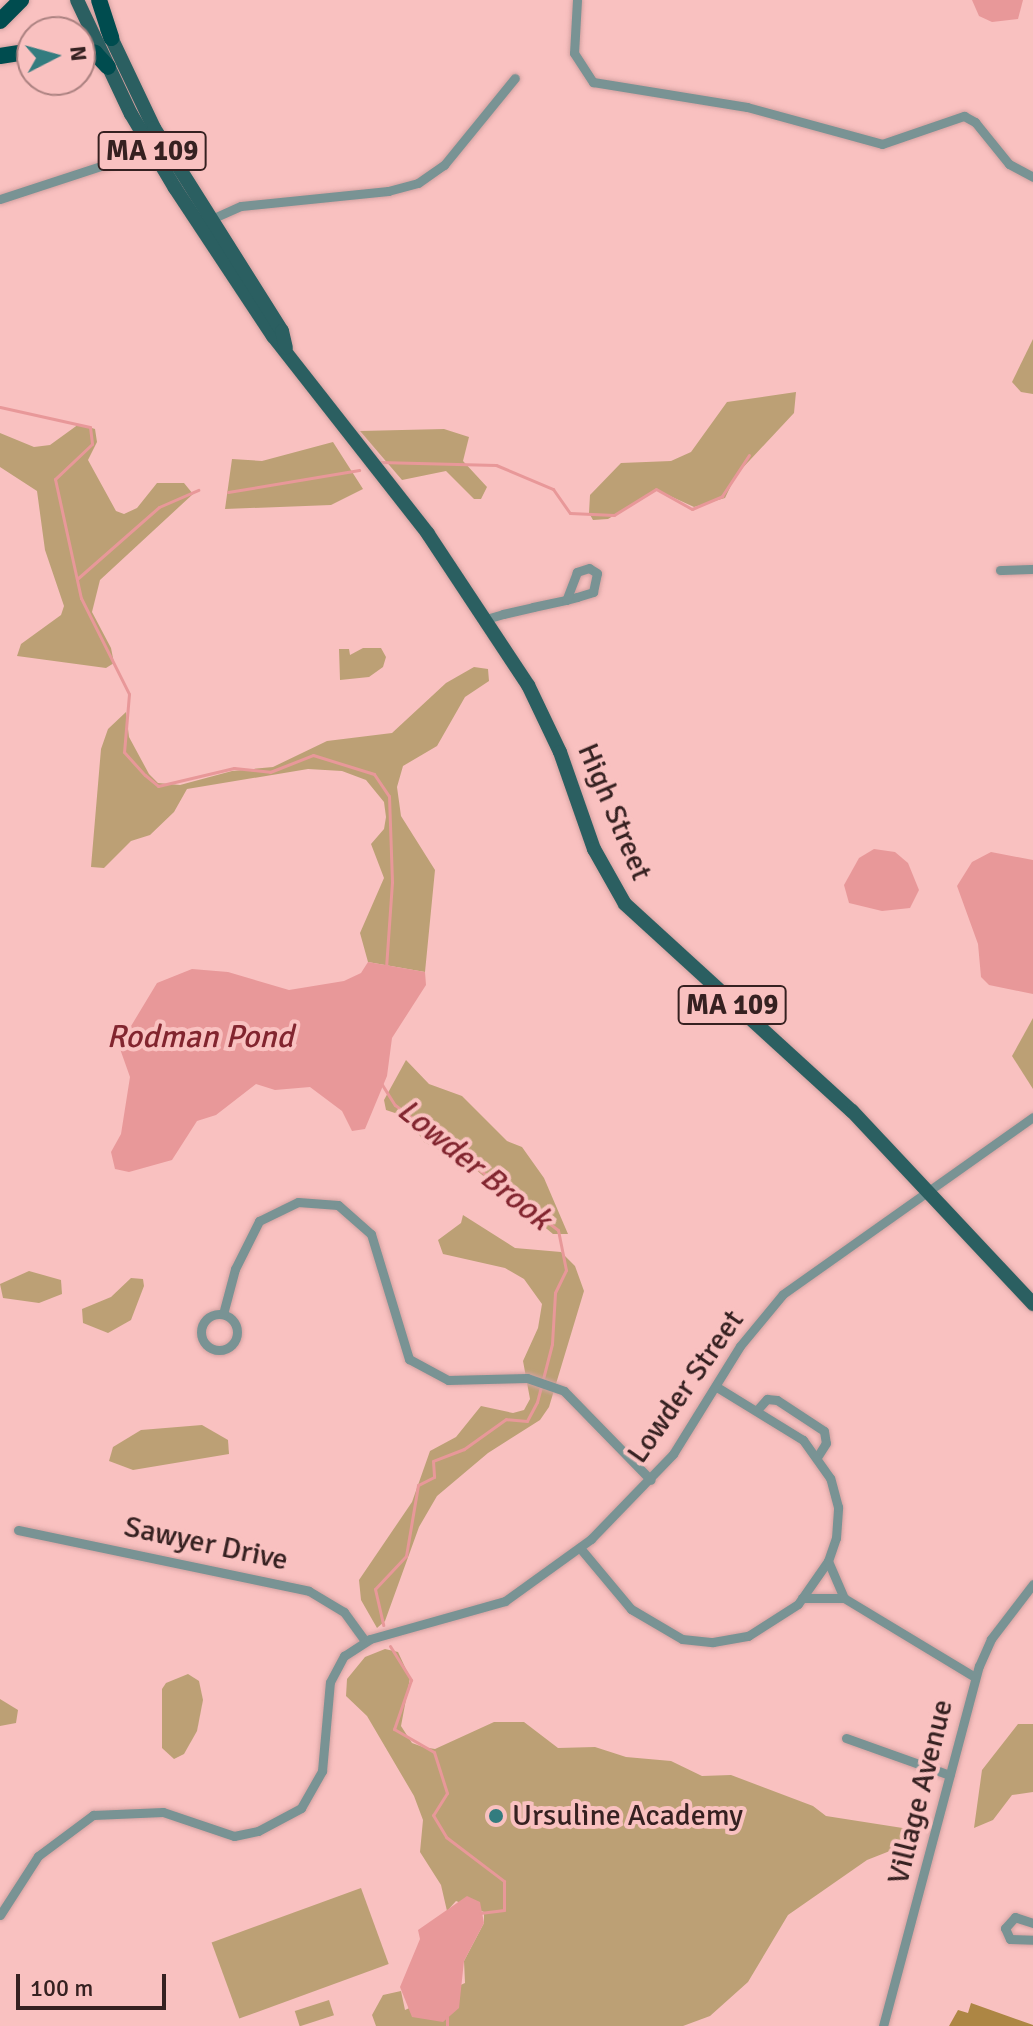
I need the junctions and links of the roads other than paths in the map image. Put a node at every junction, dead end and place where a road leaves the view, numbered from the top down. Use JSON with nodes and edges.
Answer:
{"nodes":[{"id":1,"x":21,"y":0,"type":"edge"},
{"id":2,"x":77,"y":0,"type":"edge"},
{"id":3,"x":93,"y":0,"type":"edge"},
{"id":4,"x":99,"y":0,"type":"edge"},
{"id":5,"x":577,"y":0,"type":"edge"},
{"id":6,"x":0,"y":21,"type":"edge"},
{"id":7,"x":111,"y":38,"type":"junction"},
{"id":8,"x":96,"y":59,"type":"edge"},
{"id":9,"x":108,"y":67,"type":"junction"},
{"id":10,"x":515,"y":78,"type":"dead end"},
{"id":11,"x":158,"y":148,"type":"junction"},
{"id":12,"x":1033,"y":177,"type":"edge"},
{"id":13,"x":0,"y":199,"type":"edge"},
{"id":14,"x":206,"y":222,"type":"junction"},
{"id":15,"x":1033,"y":569,"type":"edge"},
{"id":16,"x":1000,"y":570,"type":"dead end"},
{"id":17,"x":566,"y":600,"type":"dead end"},
{"id":18,"x":486,"y":619,"type":"junction"},
{"id":19,"x":1033,"y":1117,"type":"edge"},
{"id":20,"x":928,"y":1192,"type":"junction"},
{"id":21,"x":1033,"y":1304,"type":"edge"},
{"id":22,"x":223,"y":1314,"type":"junction"},
{"id":23,"x":717,"y":1387,"type":"junction"},
{"id":24,"x":757,"y":1410,"type":"junction"},
{"id":25,"x":818,"y":1456,"type":"junction"},
{"id":26,"x":651,"y":1480,"type":"junction"},
{"id":27,"x":18,"y":1530,"type":"dead end"},
{"id":28,"x":580,"y":1548,"type":"junction"},
{"id":29,"x":828,"y":1561,"type":"junction"},
{"id":30,"x":1033,"y":1584,"type":"edge"},
{"id":31,"x":802,"y":1598,"type":"junction"},
{"id":32,"x":844,"y":1598,"type":"junction"},
{"id":33,"x":365,"y":1641,"type":"junction"},
{"id":34,"x":975,"y":1677,"type":"junction"},
{"id":35,"x":846,"y":1738,"type":"dead end"},
{"id":36,"x":950,"y":1775,"type":"junction"},
{"id":37,"x":0,"y":1915,"type":"edge"},
{"id":38,"x":1033,"y":1923,"type":"edge"},
{"id":39,"x":1033,"y":1940,"type":"edge"},
{"id":40,"x":883,"y":2026,"type":"edge"}],
"edges":[{"from":1,"to":6,"type":"highway"},
{"from":2,"to":9,"type":"main road","name":"High Street","number":"MA 109"},
{"from":3,"to":7,"type":"main road","name":"High Street","number":"MA 109"},
{"from":4,"to":7,"type":"highway"},
{"from":5,"to":12,"type":"street"},
{"from":7,"to":11,"type":"main road","name":"High Street","number":"MA 109"},
{"from":8,"to":9,"type":"highway"},
{"from":9,"to":11,"type":"main road","name":"High Street","number":"MA 109"},
{"from":10,"to":14,"type":"street"},
{"from":11,"to":13,"type":"street"},
{"from":11,"to":14,"type":"main road","name":"High Street","number":"MA 109"},
{"from":14,"to":18,"type":"main road","name":"High Street","number":"MA 109"},
{"from":15,"to":16,"type":"street"},
{"from":17,"to":18,"type":"street"},
{"from":18,"to":20,"type":"main road","name":"High Street","number":"MA 109"},
{"from":19,"to":20,"type":"street","name":"Lowder Street"},
{"from":20,"to":21,"type":"main road","name":"High Street","number":"MA 109"},
{"from":20,"to":23,"type":"street","name":"Lowder Street"},
{"from":22,"to":22,"type":"street"},
{"from":22,"to":26,"type":"street"},
{"from":23,"to":24,"type":"street"},
{"from":23,"to":26,"type":"street","name":"Lowder Street"},
{"from":24,"to":25,"type":"street"},
{"from":24,"to":25,"type":"street"},
{"from":25,"to":29,"type":"street"},
{"from":26,"to":28,"type":"street","name":"Lowder Street"},
{"from":27,"to":33,"type":"street","name":"Sawyer Drive"},
{"from":28,"to":31,"type":"street"},
{"from":28,"to":33,"type":"street","name":"Lowder Street"},
{"from":29,"to":31,"type":"street"},
{"from":29,"to":32,"type":"street"},
{"from":30,"to":34,"type":"street","name":"Village Avenue"},
{"from":31,"to":32,"type":"street"},
{"from":32,"to":34,"type":"street"},
{"from":33,"to":37,"type":"street","name":"Lowder Street"},
{"from":34,"to":36,"type":"street","name":"Village Avenue"},
{"from":35,"to":36,"type":"street"},
{"from":36,"to":40,"type":"street","name":"Village Avenue"},
{"from":38,"to":39,"type":"street"}]}
